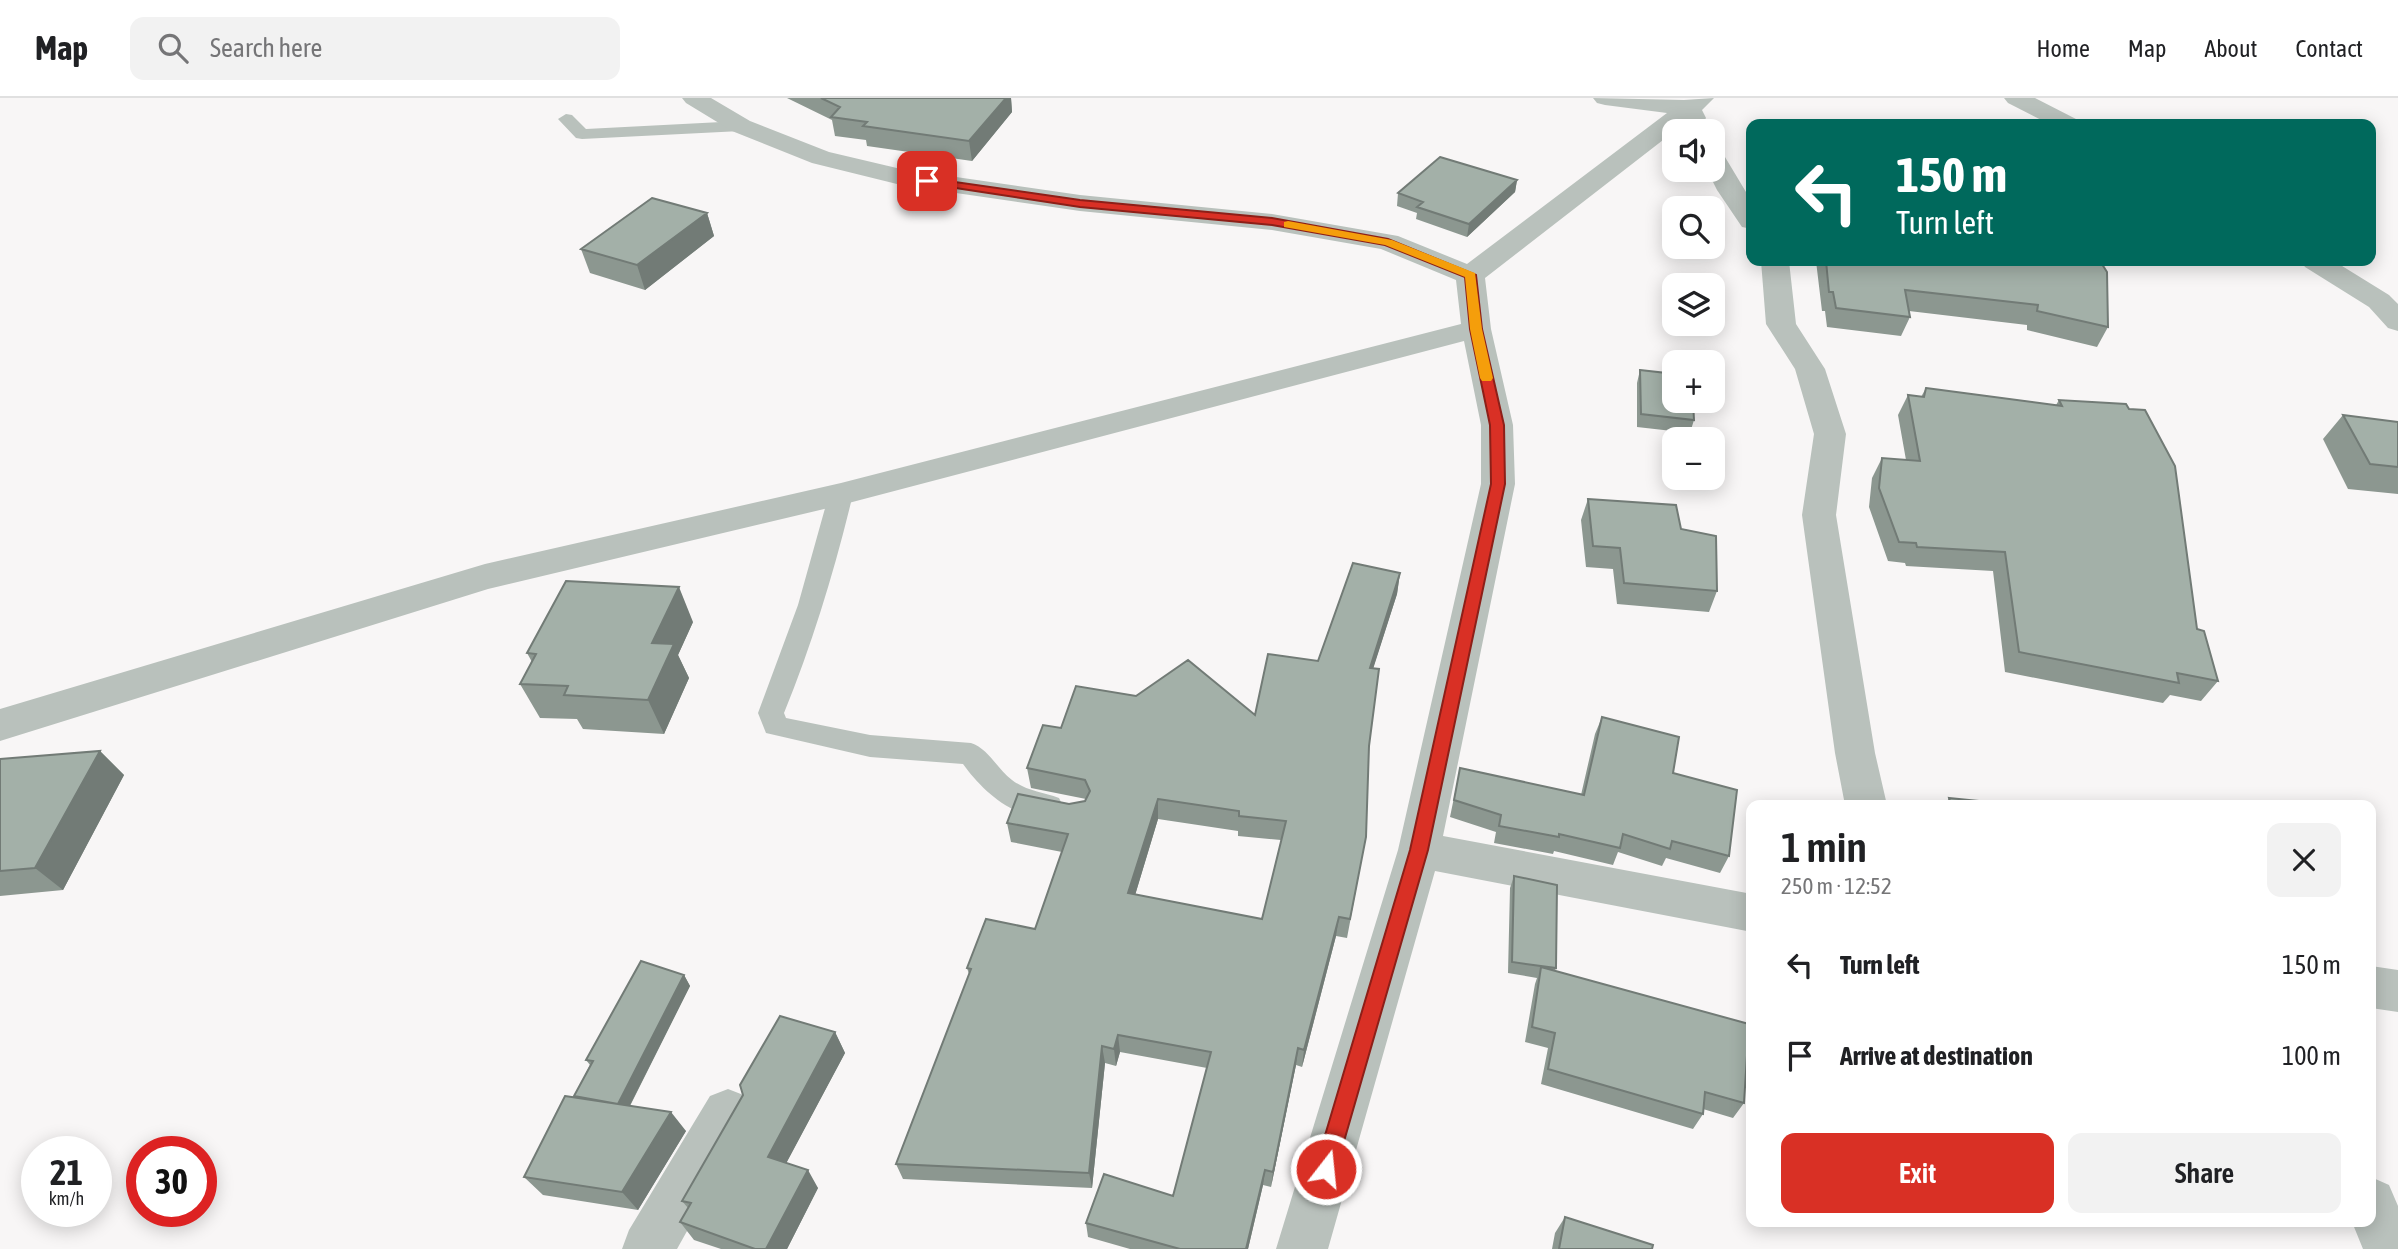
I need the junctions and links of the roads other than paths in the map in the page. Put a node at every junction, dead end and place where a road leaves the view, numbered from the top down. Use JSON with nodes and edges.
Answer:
{"nodes":[{"id":1,"x":694,"y":98,"type":"edge"},
{"id":2,"x":1605,"y":98,"type":"edge"},
{"id":3,"x":2016,"y":98,"type":"edge"},
{"id":4,"x":1695,"y":103,"type":"edge"},
{"id":5,"x":566,"y":119,"type":"dead end"},
{"id":6,"x":2057,"y":119,"type":"edge"},
{"id":7,"x":741,"y":126,"type":"junction"},
{"id":8,"x":1725,"y":180,"type":"edge"},
{"id":9,"x":1746,"y":213,"type":"edge"},
{"id":10,"x":1775,"y":266,"type":"edge"},
{"id":11,"x":2323,"y":266,"type":"edge"},
{"id":12,"x":1470,"y":275,"type":"junction"},
{"id":13,"x":2398,"y":322,"type":"edge"},
{"id":14,"x":1476,"y":329,"type":"junction"},
{"id":15,"x":841,"y":494,"type":"junction"},
{"id":16,"x":0,"y":725,"type":"edge"},
{"id":17,"x":1865,"y":800,"type":"edge"},
{"id":18,"x":1076,"y":810,"type":"edge"},
{"id":19,"x":1419,"y":850,"type":"junction"},
{"id":20,"x":1746,"y":912,"type":"edge"},
{"id":21,"x":2376,"y":988,"type":"edge"},
{"id":22,"x":2398,"y":991,"type":"edge"},
{"id":23,"x":728,"y":1113,"type":"dead end"},
{"id":24,"x":2376,"y":1216,"type":"edge"},
{"id":25,"x":648,"y":1249,"type":"edge"},
{"id":26,"x":1302,"y":1249,"type":"edge"},
{"id":27,"x":2389,"y":1249,"type":"edge"}],
"edges":[{"from":1,"to":7,"type":"street"},
{"from":2,"to":4,"type":"street"},
{"from":3,"to":6,"type":"street"},
{"from":4,"to":12,"type":"street"},
{"from":5,"to":7,"type":"lane"},
{"from":7,"to":12,"type":"street"},
{"from":8,"to":9,"type":"street"},
{"from":10,"to":17,"type":"street"},
{"from":11,"to":13,"type":"street"},
{"from":12,"to":14,"type":"street"},
{"from":14,"to":15,"type":"street"},
{"from":14,"to":19,"type":"street"},
{"from":15,"to":16,"type":"street"},
{"from":15,"to":18,"type":"lane"},
{"from":19,"to":20,"type":"street"},
{"from":19,"to":26,"type":"street"},
{"from":21,"to":22,"type":"street"},
{"from":23,"to":25,"type":"street"},
{"from":24,"to":27,"type":"street"}]}
